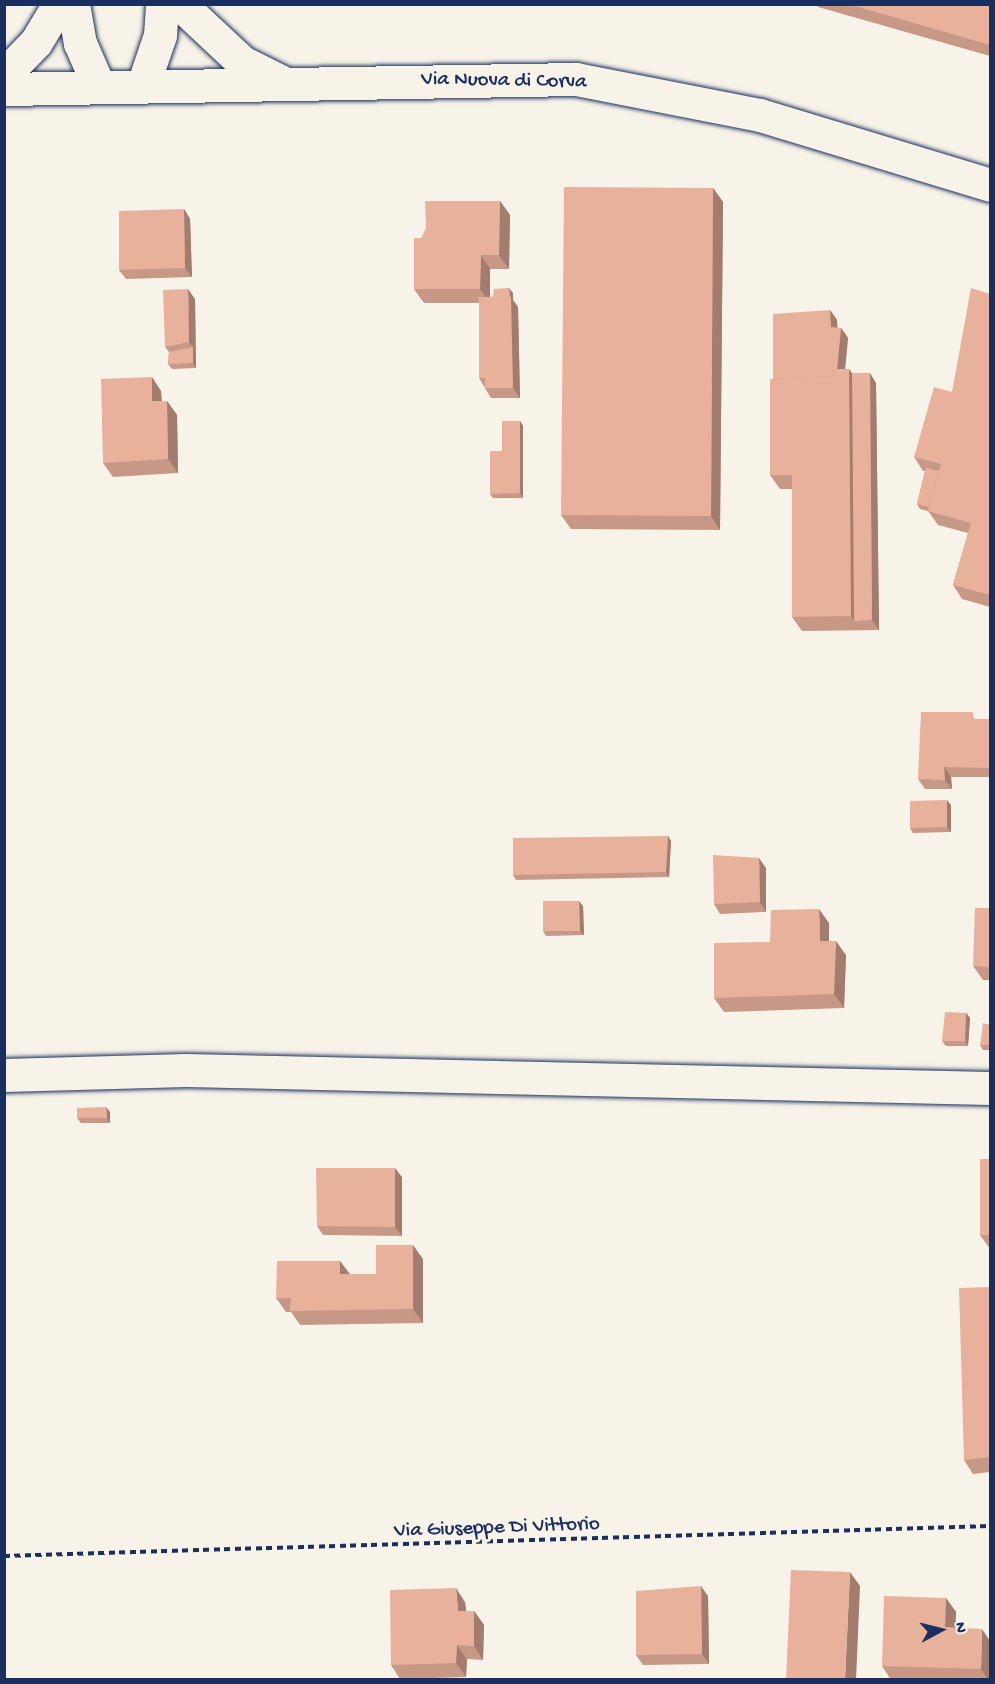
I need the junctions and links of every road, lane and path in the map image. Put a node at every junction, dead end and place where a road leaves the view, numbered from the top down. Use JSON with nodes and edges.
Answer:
{"nodes":[{"id":1,"x":59,"y":4,"type":"edge"},
{"id":2,"x":73,"y":4,"type":"edge"},
{"id":3,"x":162,"y":4,"type":"edge"},
{"id":4,"x":180,"y":4,"type":"edge"},
{"id":5,"x":4,"y":75,"type":"edge"},
{"id":6,"x":284,"y":83,"type":"junction"},
{"id":7,"x":143,"y":85,"type":"junction"},
{"id":8,"x":99,"y":87,"type":"junction"},
{"id":9,"x":4,"y":90,"type":"edge"},
{"id":10,"x":990,"y":185,"type":"edge"},
{"id":11,"x":4,"y":1075,"type":"edge"},
{"id":12,"x":990,"y":1088,"type":"edge"},
{"id":13,"x":990,"y":1526,"type":"edge"},
{"id":14,"x":4,"y":1556,"type":"edge"}],
"edges":[{"from":1,"to":5,"type":"street"},
{"from":2,"to":8,"type":"street"},
{"from":3,"to":7,"type":"street"},
{"from":4,"to":6,"type":"street"},
{"from":6,"to":7,"type":"street","name":"Via Nuova di Corva"},
{"from":6,"to":10,"type":"street","name":"Via Nuova di Corva"},
{"from":7,"to":8,"type":"street","name":"Via Nuova di Corva"},
{"from":8,"to":9,"type":"street","name":"Via Nuova di Corva"},
{"from":11,"to":12,"type":"street"},
{"from":13,"to":14,"type":"path","name":"Via Giuseppe Di Vittorio"}]}
